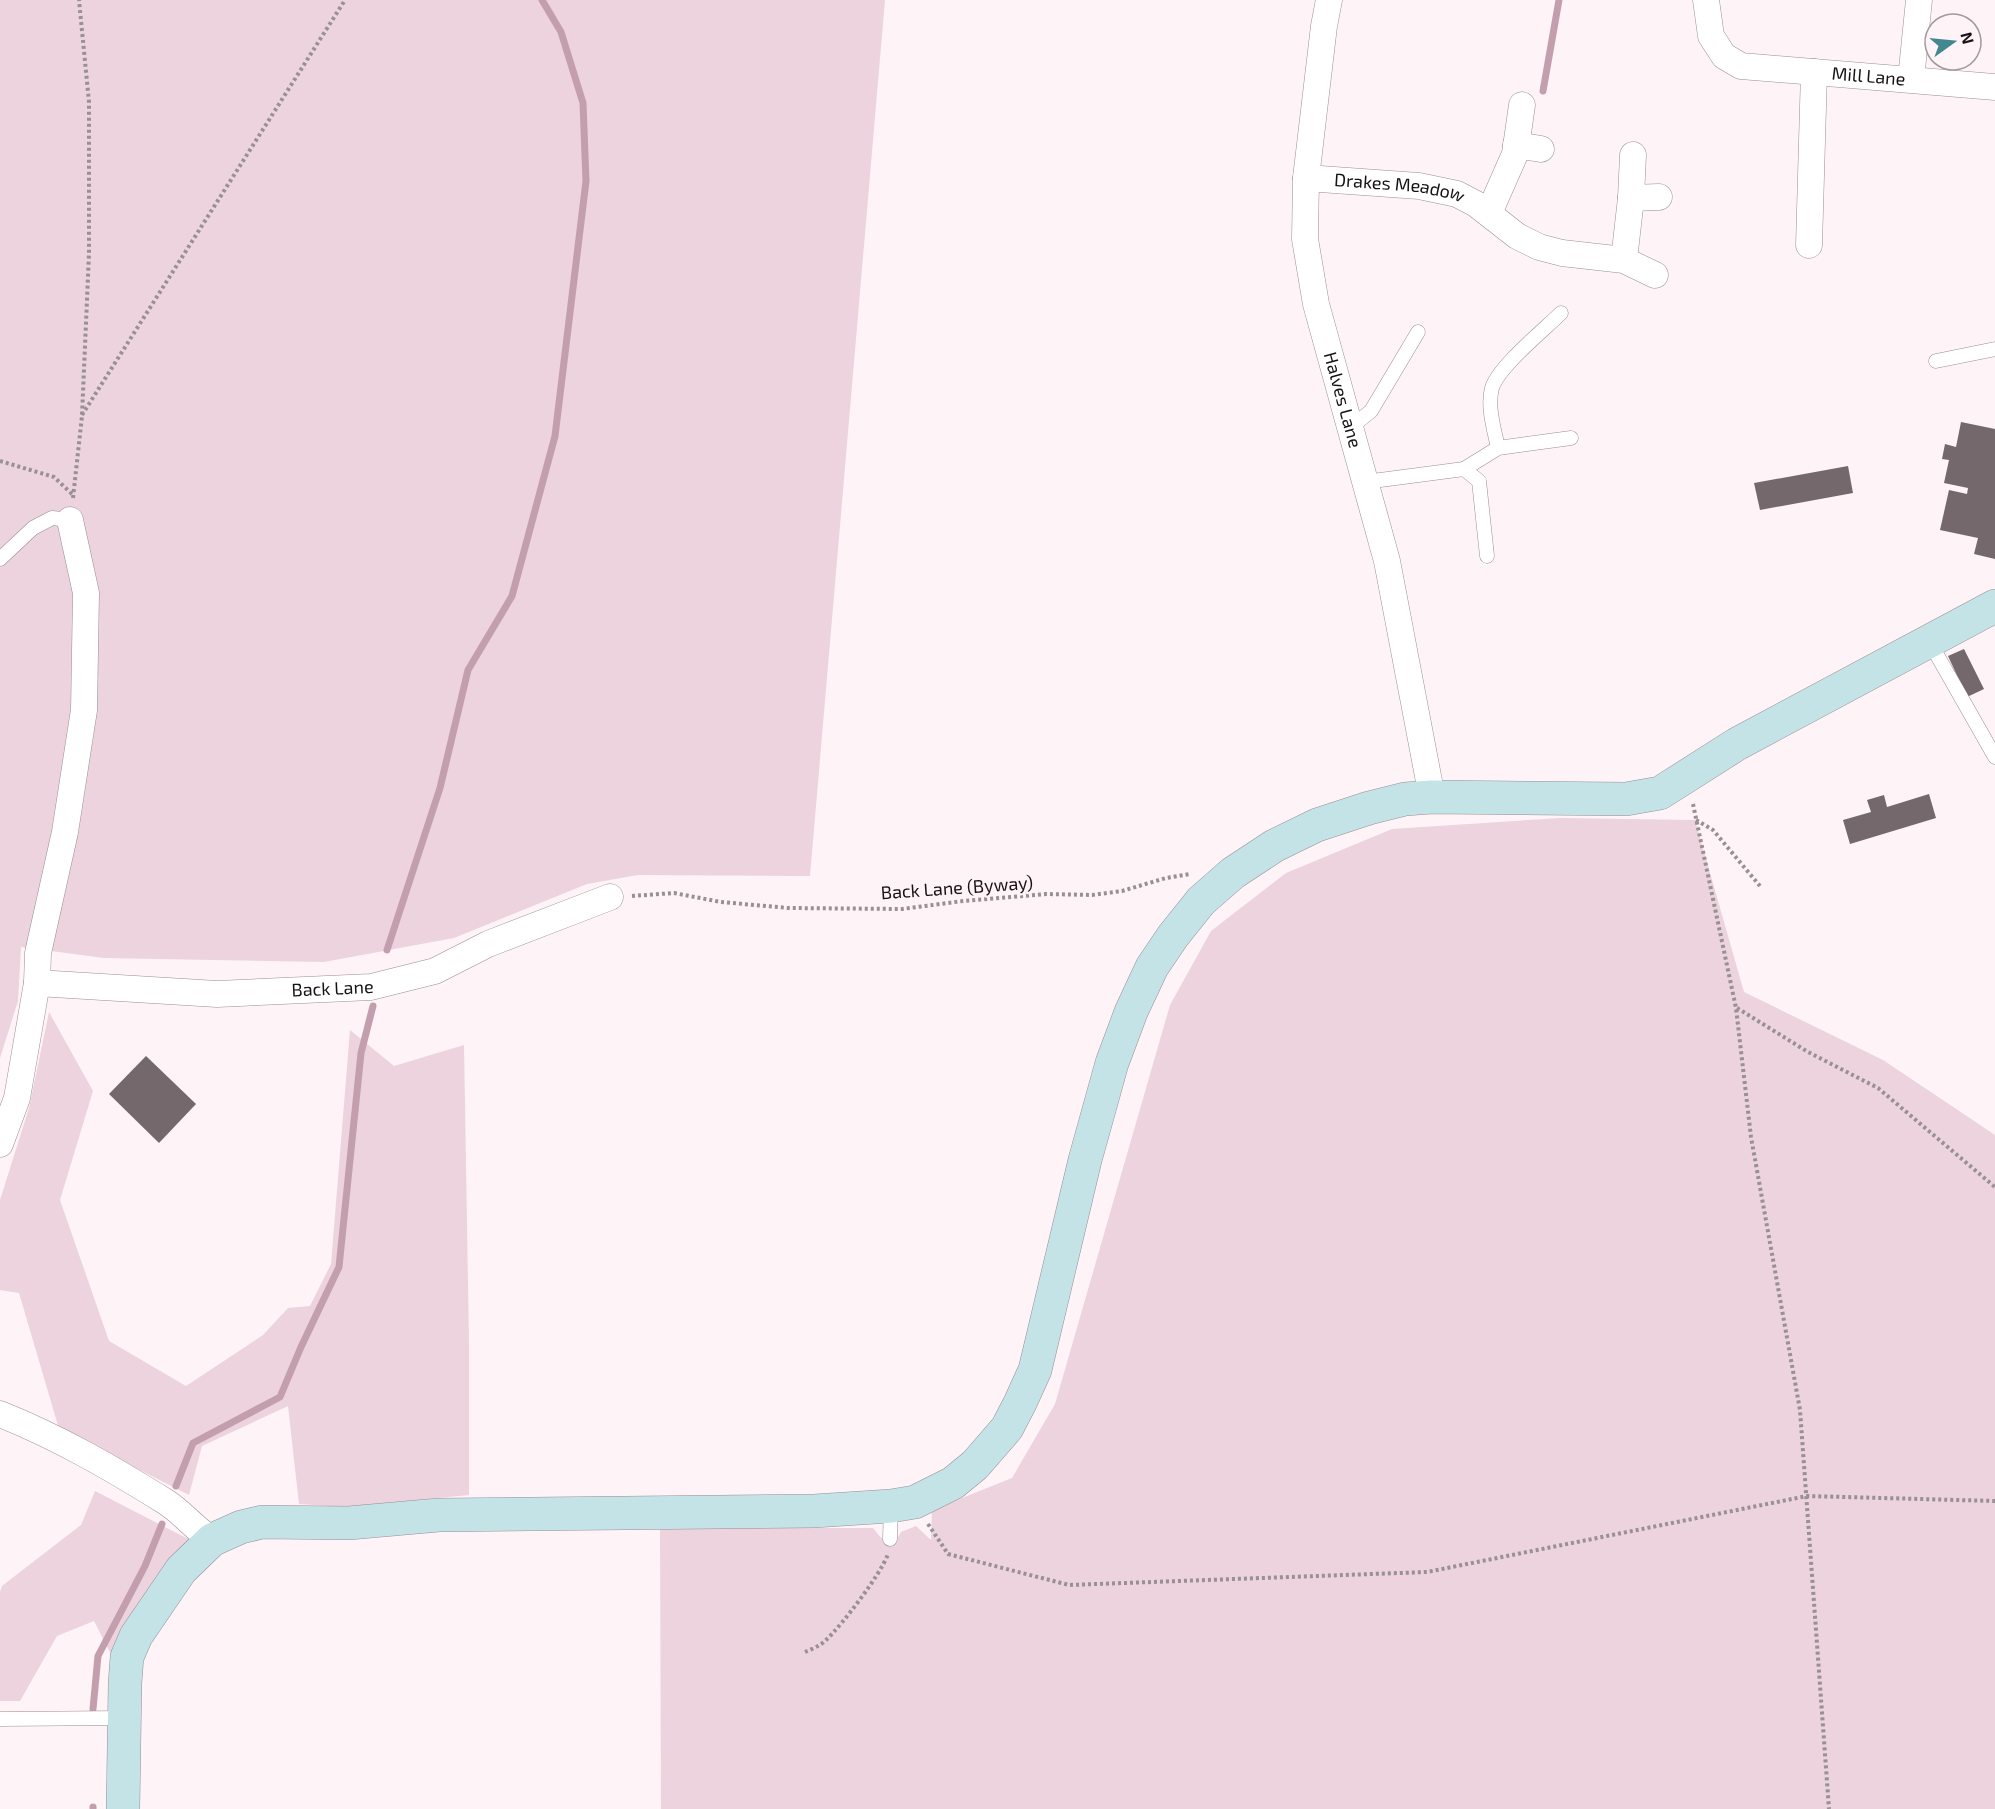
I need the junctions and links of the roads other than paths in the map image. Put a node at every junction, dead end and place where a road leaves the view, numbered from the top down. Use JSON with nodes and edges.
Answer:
{"nodes":[{"id":1,"x":1329,"y":0,"type":"edge"},
{"id":2,"x":1706,"y":0,"type":"edge"},
{"id":3,"x":1919,"y":0,"type":"edge"},
{"id":4,"x":1814,"y":72,"type":"junction"},
{"id":5,"x":1911,"y":79,"type":"junction"},
{"id":6,"x":1995,"y":87,"type":"edge"},
{"id":7,"x":1522,"y":105,"type":"dead end"},
{"id":8,"x":1633,"y":155,"type":"dead end"},
{"id":9,"x":1306,"y":178,"type":"junction"},
{"id":10,"x":1659,"y":197,"type":"dead end"},
{"id":11,"x":1631,"y":198,"type":"junction"},
{"id":12,"x":1489,"y":213,"type":"junction"},
{"id":13,"x":1808,"y":246,"type":"dead end"},
{"id":14,"x":1624,"y":260,"type":"junction"},
{"id":15,"x":1655,"y":275,"type":"dead end"},
{"id":16,"x":1561,"y":313,"type":"dead end"},
{"id":17,"x":1418,"y":332,"type":"dead end"},
{"id":18,"x":1995,"y":349,"type":"edge"},
{"id":19,"x":1936,"y":361,"type":"dead end"},
{"id":20,"x":1350,"y":428,"type":"junction"},
{"id":21,"x":1571,"y":438,"type":"dead end"},
{"id":22,"x":1498,"y":448,"type":"junction"},
{"id":23,"x":1464,"y":469,"type":"junction"},
{"id":24,"x":1365,"y":482,"type":"junction"},
{"id":25,"x":72,"y":507,"type":"joint"},
{"id":26,"x":1487,"y":556,"type":"dead end"},
{"id":27,"x":0,"y":559,"type":"edge"},
{"id":28,"x":1995,"y":606,"type":"edge"},
{"id":29,"x":1929,"y":641,"type":"junction"},
{"id":30,"x":1995,"y":757,"type":"edge"},
{"id":31,"x":1432,"y":797,"type":"junction"},
{"id":32,"x":610,"y":897,"type":"road end"},
{"id":33,"x":37,"y":983,"type":"junction"},
{"id":34,"x":0,"y":1144,"type":"edge"},
{"id":35,"x":0,"y":1414,"type":"edge"},
{"id":36,"x":903,"y":1504,"type":"junction"},
{"id":37,"x":890,"y":1539,"type":"road end"},
{"id":38,"x":212,"y":1540,"type":"junction"},
{"id":39,"x":124,"y":1718,"type":"junction"},
{"id":40,"x":0,"y":1719,"type":"edge"},
{"id":41,"x":123,"y":1809,"type":"edge"}],
"edges":[{"from":1,"to":9,"type":"street","name":"Halves Lane"},
{"from":2,"to":4,"type":"street","name":"Mill Lane"},
{"from":3,"to":5,"type":"street"},
{"from":4,"to":5,"type":"street","name":"Mill Lane"},
{"from":4,"to":13,"type":"street","name":"Mill Lane"},
{"from":5,"to":6,"type":"street","name":"Mill Lane"},
{"from":7,"to":12,"type":"street","name":"Drakes Meadow"},
{"from":8,"to":11,"type":"street"},
{"from":9,"to":12,"type":"street","name":"Drakes Meadow"},
{"from":9,"to":20,"type":"street","name":"Halves Lane"},
{"from":10,"to":11,"type":"street"},
{"from":11,"to":14,"type":"street"},
{"from":12,"to":14,"type":"street","name":"Drakes Meadow"},
{"from":14,"to":15,"type":"street","name":"Drakes Meadow"},
{"from":16,"to":22,"type":"lane"},
{"from":17,"to":20,"type":"lane"},
{"from":18,"to":19,"type":"lane"},
{"from":20,"to":24,"type":"street","name":"Halves Lane"},
{"from":21,"to":22,"type":"lane"},
{"from":22,"to":23,"type":"lane"},
{"from":23,"to":24,"type":"lane"},
{"from":23,"to":26,"type":"lane"},
{"from":24,"to":31,"type":"street","name":"Halves Lane"},
{"from":25,"to":27,"type":"lane"},
{"from":25,"to":33,"type":"street"},
{"from":28,"to":29,"type":"street"},
{"from":29,"to":30,"type":"lane"},
{"from":29,"to":31,"type":"street"},
{"from":31,"to":36,"type":"street"},
{"from":32,"to":33,"type":"street","name":"Back Lane"},
{"from":33,"to":34,"type":"street"},
{"from":35,"to":38,"type":"street"},
{"from":36,"to":37,"type":"lane"},
{"from":36,"to":38,"type":"street"},
{"from":38,"to":39,"type":"street"},
{"from":39,"to":40,"type":"lane"},
{"from":39,"to":41,"type":"street"}]}
